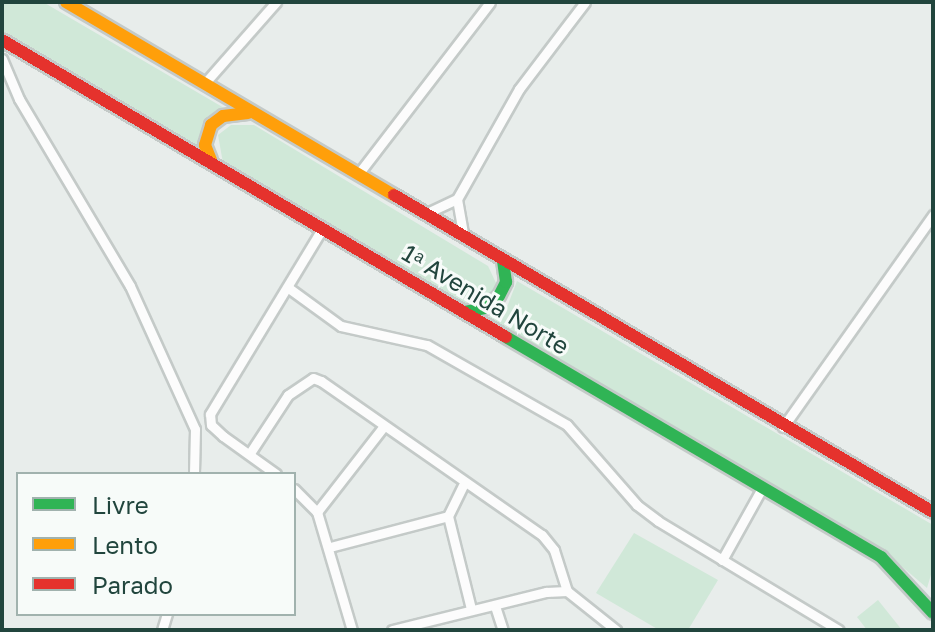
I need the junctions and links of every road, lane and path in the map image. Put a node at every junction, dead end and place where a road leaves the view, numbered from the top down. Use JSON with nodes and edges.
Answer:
{"nodes":[{"id":1,"x":66,"y":2,"type":"edge"},
{"id":2,"x":276,"y":2,"type":"edge"},
{"id":3,"x":490,"y":2,"type":"edge"},
{"id":4,"x":585,"y":2,"type":"edge"},
{"id":5,"x":2,"y":40,"type":"edge"},
{"id":6,"x":2,"y":59,"type":"edge"},
{"id":7,"x":204,"y":84,"type":"junction"},
{"id":8,"x":251,"y":113,"type":"junction"},
{"id":9,"x":211,"y":160,"type":"junction"},
{"id":10,"x":359,"y":173,"type":"junction"},
{"id":11,"x":457,"y":199,"type":"junction"},
{"id":12,"x":429,"y":212,"type":"junction"},
{"id":13,"x":933,"y":215,"type":"edge"},
{"id":14,"x":322,"y":229,"type":"junction"},
{"id":15,"x":463,"y":233,"type":"junction"},
{"id":16,"x":503,"y":260,"type":"junction"},
{"id":17,"x":290,"y":289,"type":"junction"},
{"id":18,"x":465,"y":312,"type":"junction"},
{"id":19,"x":211,"y":425,"type":"junction"},
{"id":20,"x":384,"y":426,"type":"junction"},
{"id":21,"x":783,"y":427,"type":"junction"},
{"id":22,"x":195,"y":429,"type":"junction"},
{"id":23,"x":250,"y":453,"type":"junction"},
{"id":24,"x":194,"y":472,"type":"edge"},
{"id":25,"x":274,"y":472,"type":"edge"},
{"id":26,"x":463,"y":485,"type":"junction"},
{"id":27,"x":762,"y":488,"type":"junction"},
{"id":28,"x":296,"y":491,"type":"edge"},
{"id":29,"x":317,"y":512,"type":"junction"},
{"id":30,"x":933,"y":512,"type":"edge"},
{"id":31,"x":448,"y":516,"type":"junction"},
{"id":32,"x":330,"y":547,"type":"junction"},
{"id":33,"x":722,"y":560,"type":"junction"},
{"id":34,"x":567,"y":591,"type":"junction"},
{"id":35,"x":495,"y":606,"type":"junction"},
{"id":36,"x":471,"y":609,"type":"junction"},
{"id":37,"x":933,"y":613,"type":"edge"},
{"id":38,"x":352,"y":630,"type":"edge"},
{"id":39,"x":392,"y":630,"type":"edge"},
{"id":40,"x":503,"y":630,"type":"edge"},
{"id":41,"x":616,"y":630,"type":"edge"},
{"id":42,"x":839,"y":630,"type":"edge"}],
"edges":[{"from":1,"to":7,"type":"main road","name":"1ᵃ Avenida Norte"},
{"from":2,"to":7,"type":"street"},
{"from":3,"to":10,"type":"street"},
{"from":4,"to":11,"type":"street"},
{"from":5,"to":9,"type":"main road","name":"1ᵃ Avenida Norte"},
{"from":6,"to":22,"type":"street"},
{"from":7,"to":8,"type":"main road","name":"1ᵃ Avenida Norte"},
{"from":8,"to":9,"type":"main road"},
{"from":8,"to":10,"type":"main road","name":"1ᵃ Avenida Norte"},
{"from":9,"to":14,"type":"main road","name":"1ᵃ Avenida Norte"},
{"from":10,"to":12,"type":"main road","name":"1ᵃ Avenida Norte"},
{"from":11,"to":12,"type":"street"},
{"from":11,"to":15,"type":"street"},
{"from":12,"to":15,"type":"main road","name":"1ᵃ Avenida Norte"},
{"from":13,"to":21,"type":"street"},
{"from":14,"to":17,"type":"street"},
{"from":14,"to":18,"type":"main road","name":"1ᵃ Avenida Norte"},
{"from":15,"to":16,"type":"main road","name":"1ᵃ Avenida Norte"},
{"from":16,"to":18,"type":"main road"},
{"from":16,"to":21,"type":"main road","name":"1ᵃ Avenida Norte"},
{"from":17,"to":19,"type":"street"},
{"from":17,"to":33,"type":"street"},
{"from":18,"to":27,"type":"main road","name":"1ᵃ Avenida Norte"},
{"from":19,"to":22,"type":"street"},
{"from":19,"to":23,"type":"street"},
{"from":20,"to":23,"type":"street"},
{"from":20,"to":26,"type":"street"},
{"from":20,"to":29,"type":"street"},
{"from":21,"to":30,"type":"main road","name":"1ᵃ Avenida Norte"},
{"from":22,"to":24,"type":"street"},
{"from":23,"to":25,"type":"street"},
{"from":26,"to":31,"type":"street"},
{"from":26,"to":34,"type":"street"},
{"from":27,"to":33,"type":"street"},
{"from":27,"to":37,"type":"main road","name":"1ᵃ Avenida Norte"},
{"from":28,"to":29,"type":"street"},
{"from":29,"to":32,"type":"street"},
{"from":31,"to":32,"type":"street"},
{"from":31,"to":36,"type":"street"},
{"from":32,"to":38,"type":"street"},
{"from":33,"to":42,"type":"street"},
{"from":34,"to":35,"type":"street"},
{"from":34,"to":41,"type":"street"},
{"from":35,"to":36,"type":"street"},
{"from":35,"to":40,"type":"street"},
{"from":36,"to":39,"type":"street"}]}
